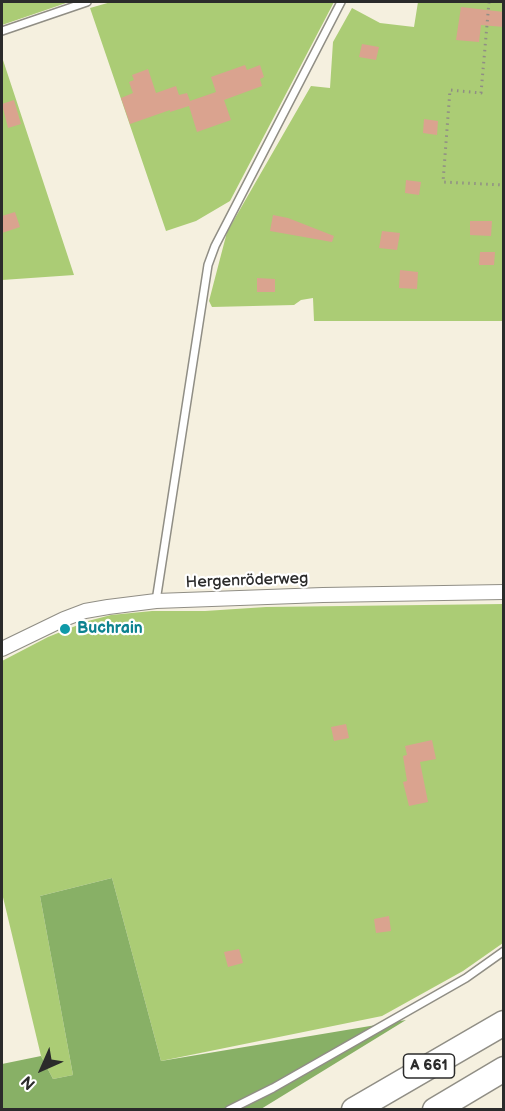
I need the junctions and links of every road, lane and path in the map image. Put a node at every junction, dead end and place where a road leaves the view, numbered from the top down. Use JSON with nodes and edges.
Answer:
{"nodes":[{"id":1,"x":87,"y":2,"type":"edge"},
{"id":2,"x":341,"y":2,"type":"edge"},
{"id":3,"x":489,"y":2,"type":"edge"},
{"id":4,"x":2,"y":31,"type":"edge"},
{"id":5,"x":504,"y":184,"type":"edge"},
{"id":6,"x":504,"y":592,"type":"edge"},
{"id":7,"x":156,"y":601,"type":"junction"},
{"id":8,"x":2,"y":649,"type":"edge"},
{"id":9,"x":504,"y":951,"type":"edge"},
{"id":10,"x":504,"y":1023,"type":"edge"},
{"id":11,"x":504,"y":1069,"type":"edge"},
{"id":12,"x":229,"y":1110,"type":"edge"},
{"id":13,"x":354,"y":1110,"type":"edge"},
{"id":14,"x":435,"y":1110,"type":"edge"}],
"edges":[{"from":1,"to":4,"type":"lane"},
{"from":2,"to":7,"type":"lane"},
{"from":3,"to":5,"type":"path"},
{"from":6,"to":7,"type":"street","name":"Hergenröderweg"},
{"from":7,"to":8,"type":"street","name":"Hergenröderweg"},
{"from":9,"to":12,"type":"lane"},
{"from":10,"to":13,"type":"highway","number":"A 661"},
{"from":11,"to":14,"type":"highway","number":"A 661"}]}
